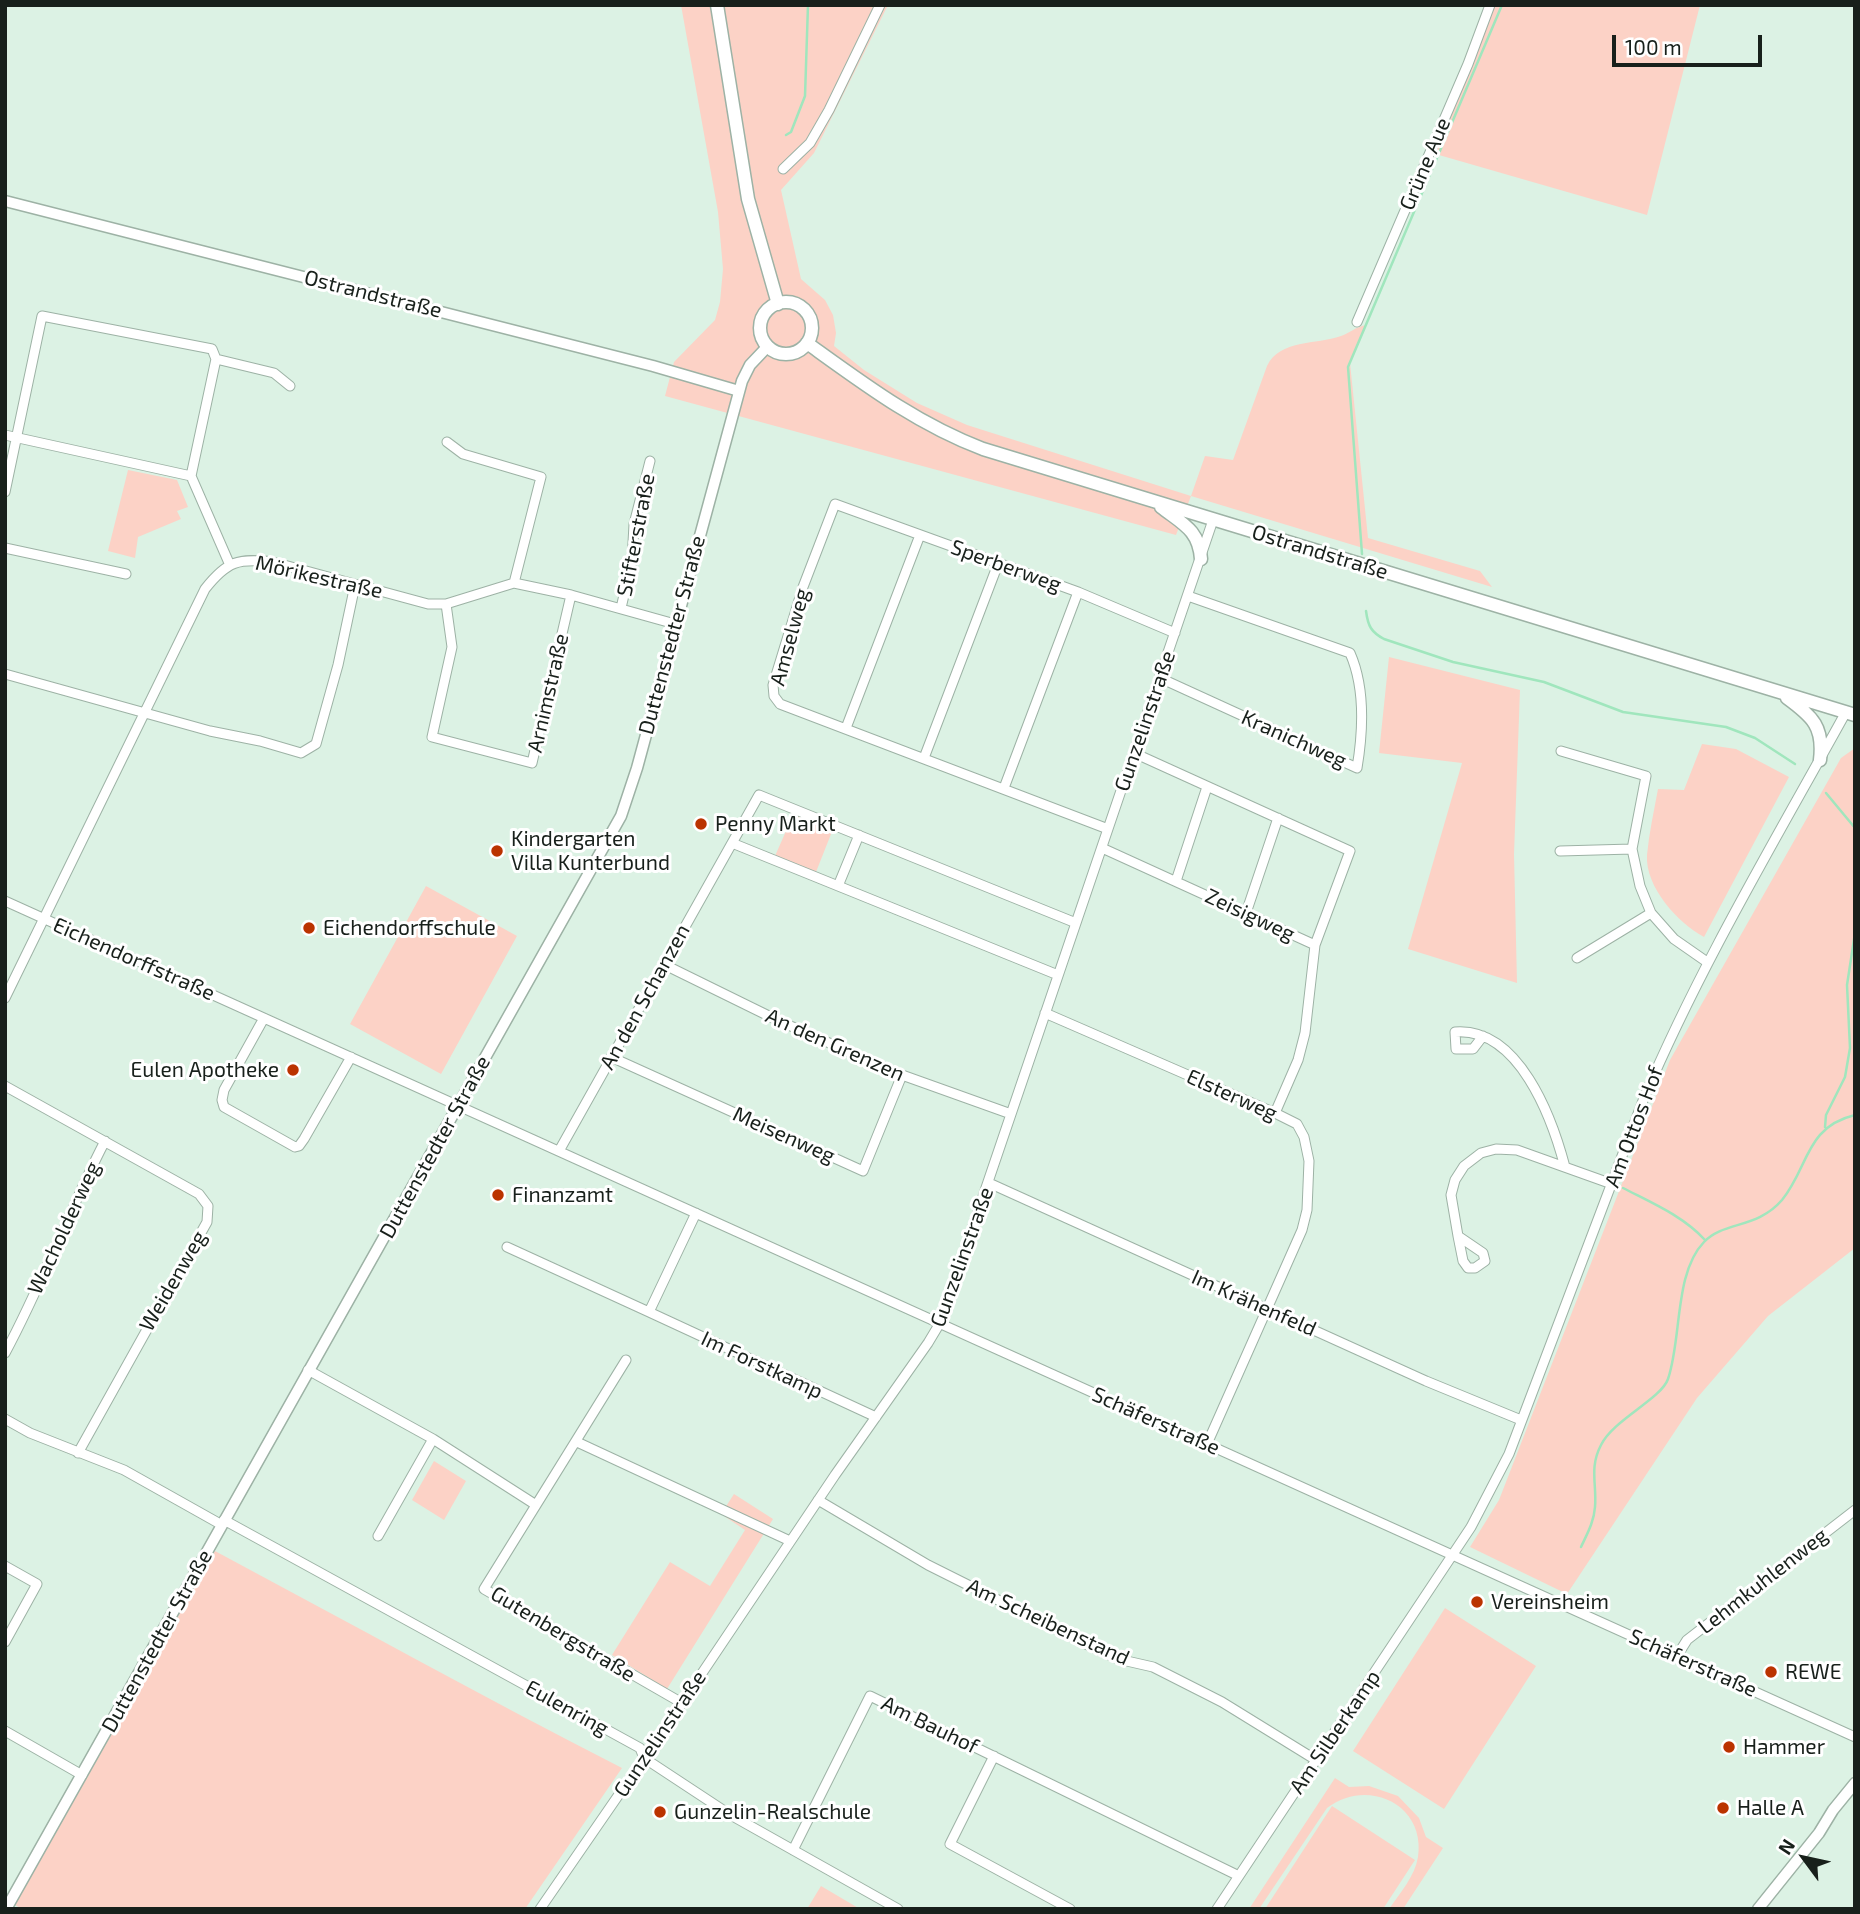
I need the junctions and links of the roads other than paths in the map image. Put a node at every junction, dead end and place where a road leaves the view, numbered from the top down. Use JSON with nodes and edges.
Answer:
{"nodes":[{"id":1,"x":717,"y":5,"type":"edge"},
{"id":2,"x":880,"y":5,"type":"edge"},
{"id":3,"x":1490,"y":5,"type":"edge"},
{"id":4,"x":783,"y":169,"type":"dead end"},
{"id":5,"x":5,"y":201,"type":"edge"},
{"id":6,"x":779,"y":303,"type":"junction"},
{"id":7,"x":1357,"y":322,"type":"dead end"},
{"id":8,"x":807,"y":343,"type":"junction"},
{"id":9,"x":768,"y":346,"type":"junction"},
{"id":10,"x":216,"y":359,"type":"junction"},
{"id":11,"x":289,"y":386,"type":"dead end"},
{"id":12,"x":739,"y":391,"type":"junction"},
{"id":13,"x":5,"y":435,"type":"edge"},
{"id":14,"x":16,"y":437,"type":"junction"},
{"id":15,"x":447,"y":442,"type":"dead end"},
{"id":16,"x":650,"y":461,"type":"dead end"},
{"id":17,"x":191,"y":476,"type":"junction"},
{"id":18,"x":5,"y":492,"type":"edge"},
{"id":19,"x":835,"y":503,"type":"joint"},
{"id":20,"x":1155,"y":503,"type":"junction"},
{"id":21,"x":1213,"y":520,"type":"junction"},
{"id":22,"x":920,"y":535,"type":"junction"},
{"id":23,"x":5,"y":548,"type":"edge"},
{"id":24,"x":1201,"y":559,"type":"junction"},
{"id":25,"x":229,"y":564,"type":"junction"},
{"id":26,"x":999,"y":564,"type":"junction"},
{"id":27,"x":126,"y":574,"type":"dead end"},
{"id":28,"x":514,"y":583,"type":"junction"},
{"id":29,"x":355,"y":585,"type":"junction"},
{"id":30,"x":1078,"y":592,"type":"junction"},
{"id":31,"x":571,"y":595,"type":"junction"},
{"id":32,"x":1188,"y":597,"type":"junction"},
{"id":33,"x":446,"y":604,"type":"junction"},
{"id":34,"x":621,"y":608,"type":"junction"},
{"id":35,"x":675,"y":624,"type":"junction"},
{"id":36,"x":1175,"y":632,"type":"junction"},
{"id":37,"x":5,"y":674,"type":"edge"},
{"id":38,"x":1160,"y":678,"type":"junction"},
{"id":39,"x":1779,"y":692,"type":"junction"},
{"id":40,"x":145,"y":712,"type":"junction"},
{"id":41,"x":1850,"y":713,"type":"edge"},
{"id":42,"x":846,"y":728,"type":"junction"},
{"id":43,"x":1561,"y":751,"type":"dead end"},
{"id":44,"x":1134,"y":753,"type":"junction"},
{"id":45,"x":924,"y":758,"type":"junction"},
{"id":46,"x":1820,"y":760,"type":"junction"},
{"id":47,"x":1208,"y":787,"type":"junction"},
{"id":48,"x":1004,"y":788,"type":"junction"},
{"id":49,"x":1278,"y":818,"type":"junction"},
{"id":50,"x":1108,"y":829,"type":"junction"},
{"id":51,"x":859,"y":835,"type":"junction"},
{"id":52,"x":732,"y":843,"type":"junction"},
{"id":53,"x":1102,"y":848,"type":"junction"},
{"id":54,"x":1632,"y":849,"type":"junction"},
{"id":55,"x":1560,"y":851,"type":"dead end"},
{"id":56,"x":1176,"y":881,"type":"junction"},
{"id":57,"x":838,"y":886,"type":"junction"},
{"id":58,"x":5,"y":901,"type":"edge"},
{"id":59,"x":1246,"y":913,"type":"junction"},
{"id":60,"x":1651,"y":913,"type":"junction"},
{"id":61,"x":43,"y":918,"type":"junction"},
{"id":62,"x":1076,"y":923,"type":"junction"},
{"id":63,"x":1315,"y":945,"type":"junction"},
{"id":64,"x":1577,"y":958,"type":"dead end"},
{"id":65,"x":1707,"y":961,"type":"junction"},
{"id":66,"x":663,"y":964,"type":"junction"},
{"id":67,"x":1058,"y":975,"type":"junction"},
{"id":68,"x":5,"y":998,"type":"edge"},
{"id":69,"x":1045,"y":1013,"type":"junction"},
{"id":70,"x":264,"y":1018,"type":"junction"},
{"id":71,"x":1483,"y":1036,"type":"dead end"},
{"id":72,"x":351,"y":1057,"type":"junction"},
{"id":73,"x":611,"y":1057,"type":"junction"},
{"id":74,"x":902,"y":1075,"type":"junction"},
{"id":75,"x":5,"y":1086,"type":"edge"},
{"id":76,"x":458,"y":1106,"type":"junction"},
{"id":77,"x":1011,"y":1114,"type":"junction"},
{"id":78,"x":1275,"y":1114,"type":"junction"},
{"id":79,"x":105,"y":1141,"type":"junction"},
{"id":80,"x":559,"y":1151,"type":"junction"},
{"id":81,"x":1565,"y":1167,"type":"junction"},
{"id":82,"x":989,"y":1183,"type":"junction"},
{"id":83,"x":1612,"y":1184,"type":"junction"},
{"id":84,"x":696,"y":1213,"type":"junction"},
{"id":85,"x":1458,"y":1236,"type":"dead end"},
{"id":86,"x":507,"y":1247,"type":"dead end"},
{"id":87,"x":1267,"y":1309,"type":"junction"},
{"id":88,"x":649,"y":1312,"type":"junction"},
{"id":89,"x":940,"y":1323,"type":"junction"},
{"id":90,"x":5,"y":1353,"type":"edge"},
{"id":91,"x":626,"y":1360,"type":"dead end"},
{"id":92,"x":308,"y":1370,"type":"junction"},
{"id":93,"x":876,"y":1417,"type":"junction"},
{"id":94,"x":5,"y":1419,"type":"edge"},
{"id":95,"x":1521,"y":1420,"type":"junction"},
{"id":96,"x":433,"y":1439,"type":"junction"},
{"id":97,"x":577,"y":1442,"type":"junction"},
{"id":98,"x":1207,"y":1444,"type":"junction"},
{"id":99,"x":78,"y":1452,"type":"junction"},
{"id":100,"x":818,"y":1500,"type":"junction"},
{"id":101,"x":536,"y":1505,"type":"junction"},
{"id":102,"x":1855,"y":1510,"type":"edge"},
{"id":103,"x":223,"y":1523,"type":"junction"},
{"id":104,"x":378,"y":1536,"type":"dead end"},
{"id":105,"x":790,"y":1541,"type":"junction"},
{"id":106,"x":1453,"y":1555,"type":"junction"},
{"id":107,"x":5,"y":1566,"type":"edge"},
{"id":108,"x":5,"y":1642,"type":"edge"},
{"id":109,"x":1677,"y":1656,"type":"junction"},
{"id":110,"x":682,"y":1703,"type":"junction"},
{"id":111,"x":5,"y":1731,"type":"edge"},
{"id":112,"x":1855,"y":1737,"type":"edge"},
{"id":113,"x":994,"y":1756,"type":"junction"},
{"id":114,"x":644,"y":1758,"type":"junction"},
{"id":115,"x":1316,"y":1760,"type":"junction"},
{"id":116,"x":82,"y":1775,"type":"junction"},
{"id":117,"x":1855,"y":1783,"type":"edge"},
{"id":118,"x":793,"y":1850,"type":"junction"},
{"id":119,"x":1239,"y":1876,"type":"junction"},
{"id":120,"x":6,"y":1909,"type":"edge"},
{"id":121,"x":540,"y":1909,"type":"edge"},
{"id":122,"x":898,"y":1909,"type":"edge"},
{"id":123,"x":1070,"y":1909,"type":"edge"},
{"id":124,"x":1217,"y":1909,"type":"edge"},
{"id":125,"x":1758,"y":1909,"type":"edge"}],
"edges":[{"from":1,"to":6,"type":"main road"},
{"from":2,"to":4,"type":"street"},
{"from":3,"to":7,"type":"street","name":"Grüne Aue"},
{"from":5,"to":12,"type":"street","name":"Ostrandstraße"},
{"from":6,"to":8,"type":"main road"},
{"from":6,"to":9,"type":"main road"},
{"from":8,"to":9,"type":"main road"},
{"from":8,"to":20,"type":"main road","name":"Ostrandstraße"},
{"from":9,"to":12,"type":"street","name":"Duttenstedter Straße"},
{"from":10,"to":11,"type":"street"},
{"from":10,"to":14,"type":"street"},
{"from":10,"to":17,"type":"street"},
{"from":12,"to":35,"type":"street","name":"Duttenstedter Straße"},
{"from":13,"to":14,"type":"street"},
{"from":14,"to":17,"type":"street"},
{"from":14,"to":18,"type":"street"},
{"from":15,"to":28,"type":"street"},
{"from":16,"to":34,"type":"street","name":"Stifterstraße"},
{"from":17,"to":25,"type":"street"},
{"from":19,"to":22,"type":"street","name":"Sperberweg"},
{"from":19,"to":42,"type":"street","name":"Amselweg"},
{"from":20,"to":21,"type":"main road","name":"Ostrandstraße"},
{"from":20,"to":24,"type":"main road"},
{"from":21,"to":24,"type":"street","name":"Gunzelinstraße"},
{"from":21,"to":39,"type":"main road","name":"Ostrandstraße"},
{"from":22,"to":26,"type":"street","name":"Sperberweg"},
{"from":22,"to":42,"type":"street"},
{"from":23,"to":27,"type":"street"},
{"from":24,"to":32,"type":"street","name":"Gunzelinstraße"},
{"from":25,"to":29,"type":"street","name":"Mörikestraße"},
{"from":25,"to":40,"type":"street","name":"Mörikestraße"},
{"from":26,"to":30,"type":"street","name":"Sperberweg"},
{"from":26,"to":45,"type":"street"},
{"from":28,"to":31,"type":"street","name":"Mörikestraße"},
{"from":28,"to":33,"type":"street","name":"Mörikestraße"},
{"from":29,"to":33,"type":"street","name":"Mörikestraße"},
{"from":29,"to":40,"type":"street"},
{"from":30,"to":36,"type":"street","name":"Sperberweg"},
{"from":30,"to":48,"type":"street"},
{"from":31,"to":33,"type":"street","name":"Arnimstraße"},
{"from":31,"to":34,"type":"street","name":"Mörikestraße"},
{"from":32,"to":36,"type":"street","name":"Gunzelinstraße"},
{"from":32,"to":38,"type":"street","name":"Kranichweg"},
{"from":34,"to":35,"type":"street","name":"Mörikestraße"},
{"from":35,"to":76,"type":"street","name":"Duttenstedter Straße"},
{"from":36,"to":38,"type":"street","name":"Gunzelinstraße"},
{"from":37,"to":40,"type":"street"},
{"from":38,"to":44,"type":"street","name":"Gunzelinstraße"},
{"from":39,"to":41,"type":"main road","name":"Ostrandstraße"},
{"from":39,"to":46,"type":"main road"},
{"from":40,"to":61,"type":"street","name":"Mörikestraße"},
{"from":41,"to":46,"type":"street","name":"Am Ottos Hof"},
{"from":42,"to":45,"type":"street","name":"Amselweg"},
{"from":43,"to":54,"type":"street"},
{"from":44,"to":47,"type":"street"},
{"from":44,"to":50,"type":"street","name":"Gunzelinstraße"},
{"from":45,"to":48,"type":"street","name":"Amselweg"},
{"from":46,"to":65,"type":"street","name":"Am Ottos Hof"},
{"from":47,"to":49,"type":"street"},
{"from":47,"to":56,"type":"street"},
{"from":48,"to":50,"type":"street","name":"Amselweg"},
{"from":49,"to":59,"type":"street"},
{"from":49,"to":63,"type":"street"},
{"from":50,"to":53,"type":"street","name":"Gunzelinstraße"},
{"from":51,"to":52,"type":"street","name":"An den Schanzen"},
{"from":51,"to":57,"type":"street"},
{"from":51,"to":62,"type":"street","name":"An den Schanzen"},
{"from":52,"to":57,"type":"street"},
{"from":52,"to":66,"type":"street","name":"An den Schanzen"},
{"from":53,"to":56,"type":"street","name":"Zeisigweg"},
{"from":53,"to":62,"type":"street","name":"Gunzelinstraße"},
{"from":54,"to":55,"type":"street"},
{"from":54,"to":60,"type":"street"},
{"from":56,"to":59,"type":"street","name":"Zeisigweg"},
{"from":57,"to":67,"type":"street"},
{"from":58,"to":61,"type":"street","name":"Eichendorffstraße"},
{"from":59,"to":63,"type":"street","name":"Zeisigweg"},
{"from":60,"to":64,"type":"street"},
{"from":60,"to":65,"type":"street"},
{"from":61,"to":68,"type":"street","name":"Mörikestraße"},
{"from":61,"to":70,"type":"street","name":"Eichendorffstraße"},
{"from":62,"to":67,"type":"street","name":"Gunzelinstraße"},
{"from":63,"to":78,"type":"street","name":"Zeisigweg"},
{"from":65,"to":83,"type":"street","name":"Am Ottos Hof"},
{"from":66,"to":73,"type":"street","name":"An den Schanzen"},
{"from":66,"to":74,"type":"street","name":"An den Grenzen"},
{"from":67,"to":69,"type":"street","name":"Gunzelinstraße"},
{"from":69,"to":77,"type":"street","name":"Gunzelinstraße"},
{"from":69,"to":78,"type":"street","name":"Elsterweg"},
{"from":70,"to":72,"type":"street","name":"Eichendorffstraße"},
{"from":70,"to":72,"type":"street"},
{"from":71,"to":81,"type":"street"},
{"from":72,"to":76,"type":"street","name":"Eichendorffstraße"},
{"from":73,"to":74,"type":"street","name":"Meisenweg"},
{"from":73,"to":80,"type":"street","name":"An den Schanzen"},
{"from":74,"to":77,"type":"street","name":"An den Grenzen"},
{"from":75,"to":79,"type":"street","name":"Weidenweg"},
{"from":76,"to":80,"type":"street","name":"Schäferstraße"},
{"from":76,"to":92,"type":"street","name":"Duttenstedter Straße"},
{"from":77,"to":82,"type":"street","name":"Gunzelinstraße"},
{"from":78,"to":87,"type":"street","name":"Elsterweg"},
{"from":79,"to":90,"type":"street","name":"Wacholderweg"},
{"from":79,"to":99,"type":"street","name":"Weidenweg"},
{"from":80,"to":84,"type":"street","name":"Schäferstraße"},
{"from":81,"to":83,"type":"street"},
{"from":81,"to":85,"type":"street"},
{"from":82,"to":87,"type":"street","name":"Im Krähenfeld"},
{"from":82,"to":89,"type":"street","name":"Gunzelinstraße"},
{"from":83,"to":95,"type":"street","name":"Am Ottos Hof"},
{"from":84,"to":88,"type":"street"},
{"from":84,"to":89,"type":"street","name":"Schäferstraße"},
{"from":86,"to":88,"type":"street","name":"Im Forstkamp"},
{"from":87,"to":95,"type":"street","name":"Im Krähenfeld"},
{"from":87,"to":98,"type":"street","name":"Elsterweg"},
{"from":88,"to":93,"type":"street","name":"Im Forstkamp"},
{"from":89,"to":93,"type":"street","name":"Gunzelinstraße"},
{"from":89,"to":98,"type":"street","name":"Schäferstraße"},
{"from":91,"to":97,"type":"street","name":"Gutenbergstraße"},
{"from":92,"to":96,"type":"street"},
{"from":92,"to":103,"type":"street","name":"Duttenstedter Straße"},
{"from":93,"to":100,"type":"street","name":"Gunzelinstraße"},
{"from":94,"to":99,"type":"street","name":"Eulenring"},
{"from":95,"to":106,"type":"street","name":"Am Ottos Hof"},
{"from":96,"to":101,"type":"street"},
{"from":96,"to":104,"type":"street"},
{"from":97,"to":101,"type":"street","name":"Gutenbergstraße"},
{"from":97,"to":105,"type":"street"},
{"from":98,"to":106,"type":"street","name":"Schäferstraße"},
{"from":99,"to":103,"type":"street","name":"Eulenring"},
{"from":100,"to":105,"type":"street","name":"Gunzelinstraße"},
{"from":100,"to":115,"type":"street","name":"Am Scheibenstand"},
{"from":101,"to":110,"type":"street","name":"Gutenbergstraße"},
{"from":102,"to":109,"type":"street","name":"Lehmkuhlenweg"},
{"from":103,"to":114,"type":"street","name":"Eulenring"},
{"from":103,"to":116,"type":"street","name":"Duttenstedter Straße"},
{"from":105,"to":110,"type":"street","name":"Gunzelinstraße"},
{"from":106,"to":109,"type":"street","name":"Schäferstraße"},
{"from":106,"to":115,"type":"street","name":"Am Silberkamp"},
{"from":107,"to":108,"type":"street"},
{"from":109,"to":112,"type":"street","name":"Schäferstraße"},
{"from":110,"to":114,"type":"street","name":"Gunzelinstraße"},
{"from":111,"to":116,"type":"street"},
{"from":113,"to":118,"type":"street","name":"Am Bauhof"},
{"from":113,"to":119,"type":"street","name":"Am Bauhof"},
{"from":113,"to":123,"type":"street","name":"Am Bauhof"},
{"from":114,"to":118,"type":"street","name":"Eulenring"},
{"from":114,"to":121,"type":"street","name":"Gunzelinstraße"},
{"from":115,"to":119,"type":"street","name":"Am Silberkamp"},
{"from":116,"to":120,"type":"street","name":"Duttenstedter Straße"},
{"from":117,"to":125,"type":"street"},
{"from":118,"to":122,"type":"street","name":"Eulenring"},
{"from":119,"to":124,"type":"street","name":"Am Silberkamp"}]}
